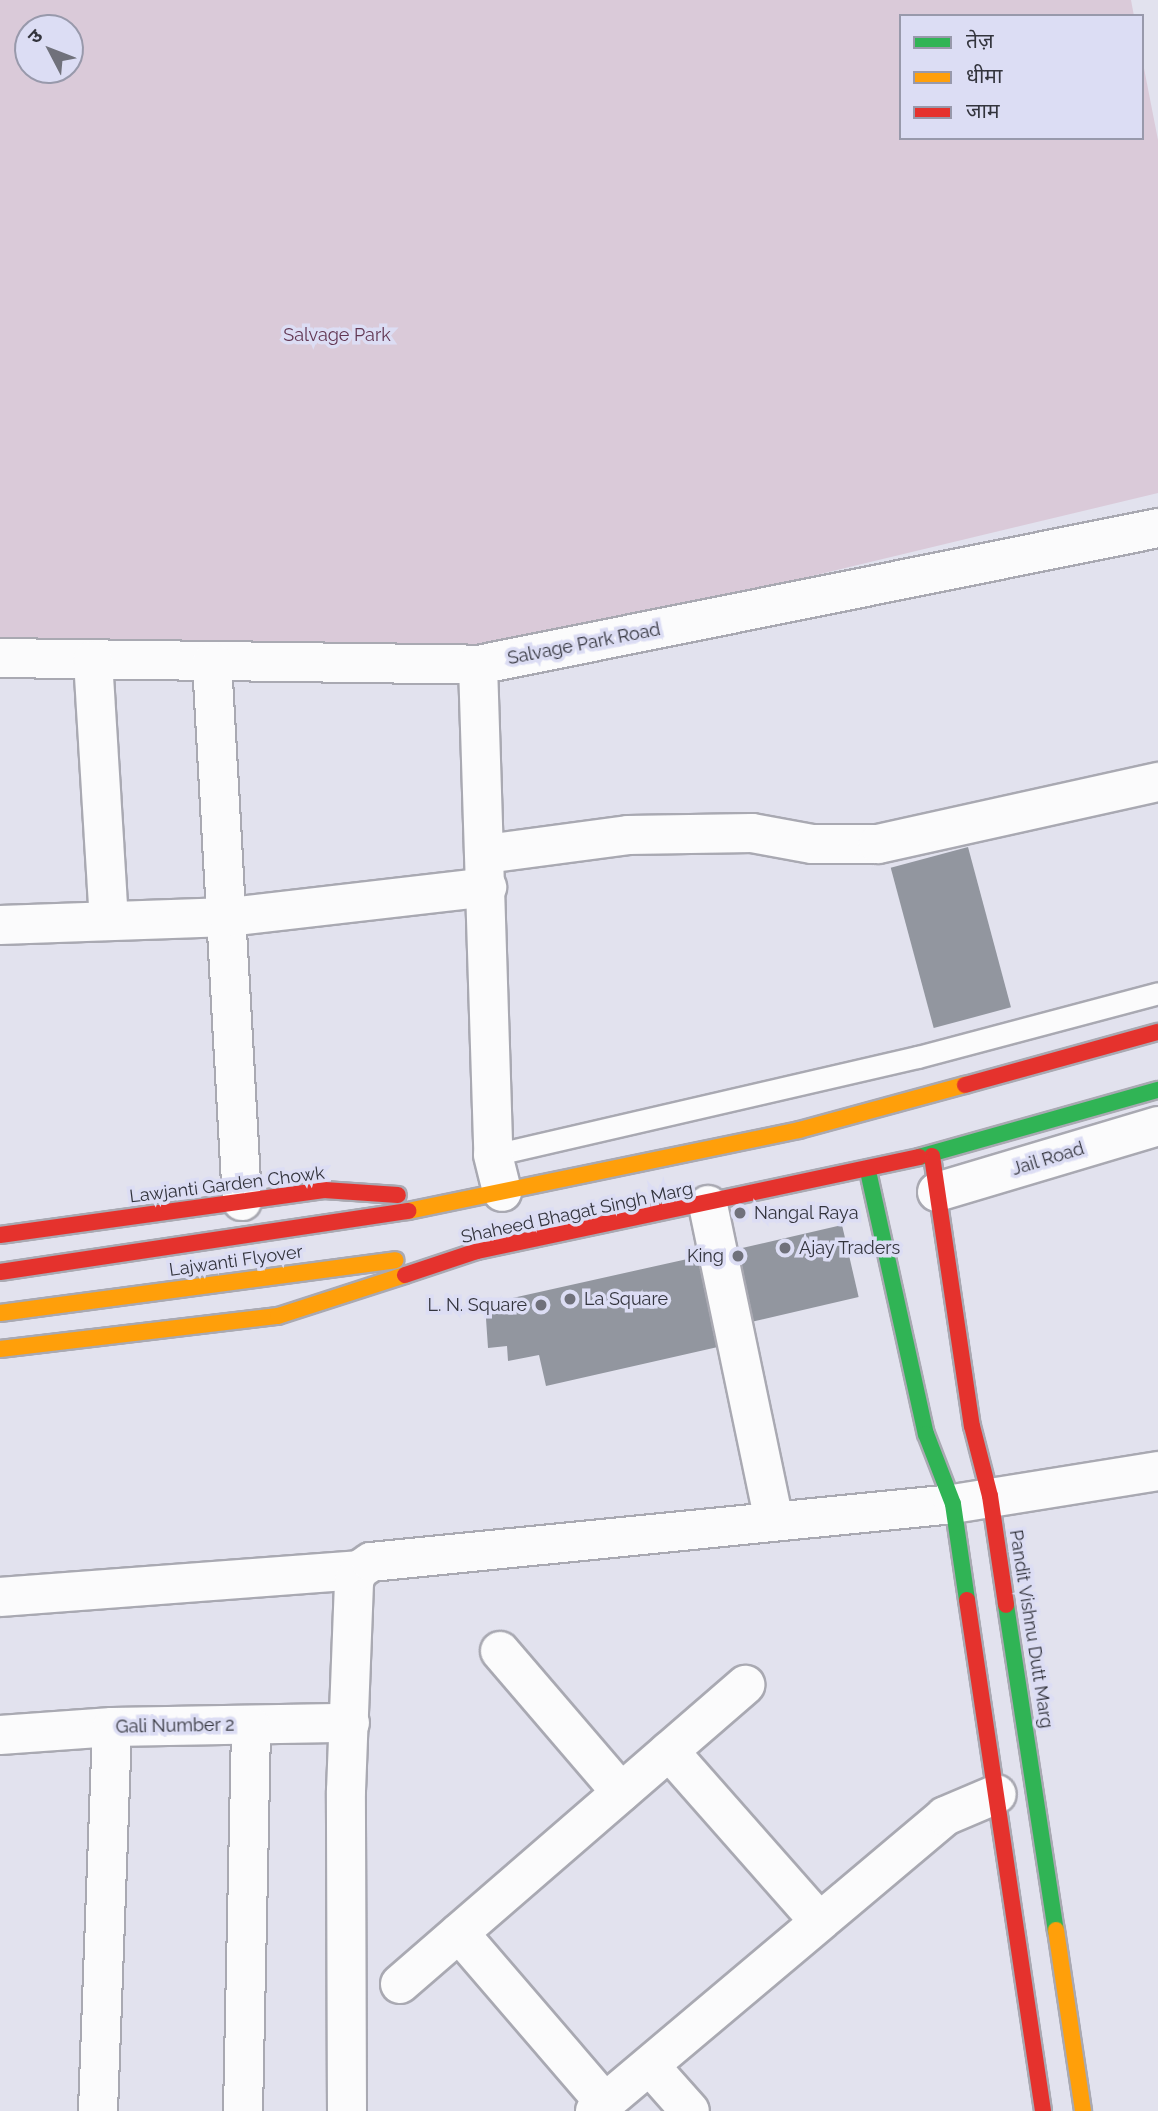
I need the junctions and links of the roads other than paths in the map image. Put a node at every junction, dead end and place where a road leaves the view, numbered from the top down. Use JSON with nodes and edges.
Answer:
{"nodes":[{"id":1,"x":1158,"y":528,"type":"edge"},
{"id":2,"x":0,"y":658,"type":"edge"},
{"id":3,"x":93,"y":660,"type":"junction"},
{"id":4,"x":212,"y":662,"type":"junction"},
{"id":5,"x":478,"y":665,"type":"junction"},
{"id":6,"x":1158,"y":782,"type":"edge"},
{"id":7,"x":487,"y":870,"type":"junction"},
{"id":8,"x":229,"y":917,"type":"junction"},
{"id":9,"x":109,"y":921,"type":"junction"},
{"id":10,"x":0,"y":925,"type":"edge"},
{"id":11,"x":1158,"y":993,"type":"edge"},
{"id":12,"x":1158,"y":1032,"type":"edge"},
{"id":13,"x":1158,"y":1090,"type":"edge"},
{"id":14,"x":1158,"y":1126,"type":"edge"},
{"id":15,"x":868,"y":1171,"type":"junction"},
{"id":16,"x":497,"y":1173,"type":"junction"},
{"id":17,"x":934,"y":1174,"type":"junction"},
{"id":18,"x":242,"y":1201,"type":"junction"},
{"id":19,"x":459,"y":1203,"type":"junction"},
{"id":20,"x":708,"y":1205,"type":"junction"},
{"id":21,"x":0,"y":1235,"type":"edge"},
{"id":22,"x":477,"y":1251,"type":"junction"},
{"id":23,"x":0,"y":1272,"type":"edge"},
{"id":24,"x":0,"y":1314,"type":"edge"},
{"id":25,"x":0,"y":1349,"type":"edge"},
{"id":26,"x":1158,"y":1471,"type":"edge"},
{"id":27,"x":990,"y":1496,"type":"junction"},
{"id":28,"x":953,"y":1504,"type":"junction"},
{"id":29,"x":774,"y":1520,"type":"junction"},
{"id":30,"x":359,"y":1570,"type":"junction"},
{"id":31,"x":0,"y":1597,"type":"edge"},
{"id":32,"x":500,"y":1651,"type":"dead end"},
{"id":33,"x":745,"y":1685,"type":"dead end"},
{"id":34,"x":350,"y":1723,"type":"junction"},
{"id":35,"x":251,"y":1726,"type":"junction"},
{"id":36,"x":112,"y":1727,"type":"junction"},
{"id":37,"x":0,"y":1735,"type":"edge"},
{"id":38,"x":668,"y":1751,"type":"junction"},
{"id":39,"x":621,"y":1792,"type":"junction"},
{"id":40,"x":997,"y":1794,"type":"junction"},
{"id":41,"x":817,"y":1919,"type":"junction"},
{"id":42,"x":459,"y":1933,"type":"junction"},
{"id":43,"x":400,"y":1984,"type":"dead end"},
{"id":44,"x":650,"y":2066,"type":"junction"},
{"id":45,"x":600,"y":2107,"type":"edge"},
{"id":46,"x":98,"y":2111,"type":"edge"},
{"id":47,"x":243,"y":2111,"type":"edge"},
{"id":48,"x":347,"y":2111,"type":"edge"},
{"id":49,"x":690,"y":2111,"type":"edge"},
{"id":50,"x":1043,"y":2111,"type":"edge"},
{"id":51,"x":1083,"y":2111,"type":"edge"}],
"edges":[{"from":1,"to":5,"type":"street","name":"Salvage Park Road"},
{"from":2,"to":3,"type":"street","name":"Salvage Park Road"},
{"from":3,"to":4,"type":"street","name":"Salvage Park Road"},
{"from":3,"to":9,"type":"street"},
{"from":4,"to":5,"type":"street","name":"Salvage Park Road"},
{"from":4,"to":8,"type":"street"},
{"from":5,"to":7,"type":"street"},
{"from":6,"to":7,"type":"street"},
{"from":7,"to":8,"type":"street"},
{"from":7,"to":16,"type":"street"},
{"from":8,"to":9,"type":"street"},
{"from":8,"to":18,"type":"street"},
{"from":9,"to":10,"type":"street"},
{"from":11,"to":16,"type":"lane"},
{"from":12,"to":16,"type":"street","name":"Shaheed Bhagat Singh Marg"},
{"from":13,"to":17,"type":"street","name":"Shaheed Bhagat Singh Marg"},
{"from":14,"to":17,"type":"street","name":"Jail Road"},
{"from":15,"to":17,"type":"street","name":"Shaheed Bhagat Singh Marg"},
{"from":15,"to":20,"type":"street","name":"Shaheed Bhagat Singh Marg"},
{"from":15,"to":28,"type":"street"},
{"from":16,"to":19,"type":"street","name":"Shaheed Bhagat Singh Marg"},
{"from":17,"to":27,"type":"street","name":"Pandit Vishnu Dutt Marg"},
{"from":18,"to":19,"type":"street","name":"Lawjanti Garden Chowk"},
{"from":18,"to":21,"type":"street","name":"Lawjanti Garden Chowk"},
{"from":19,"to":23,"type":"street","name":"Lajwanti Flyover"},
{"from":20,"to":22,"type":"street","name":"Shaheed Bhagat Singh Marg"},
{"from":20,"to":29,"type":"street"},
{"from":22,"to":24,"type":"street","name":"Lajwanti Flyover"},
{"from":22,"to":25,"type":"street","name":"Shaheed Bhagat Singh Marg"},
{"from":26,"to":27,"type":"street"},
{"from":27,"to":28,"type":"street"},
{"from":27,"to":51,"type":"street","name":"Pandit Vishnu Dutt Marg"},
{"from":28,"to":29,"type":"street"},
{"from":28,"to":40,"type":"street"},
{"from":29,"to":30,"type":"street"},
{"from":30,"to":31,"type":"street"},
{"from":30,"to":34,"type":"street"},
{"from":32,"to":39,"type":"street"},
{"from":33,"to":38,"type":"street"},
{"from":34,"to":35,"type":"street","name":"Gali Number 2"},
{"from":34,"to":48,"type":"street"},
{"from":35,"to":36,"type":"street","name":"Gali Number 2"},
{"from":35,"to":47,"type":"street"},
{"from":36,"to":37,"type":"street","name":"Gali Number 2"},
{"from":36,"to":46,"type":"street"},
{"from":38,"to":39,"type":"street"},
{"from":38,"to":41,"type":"street"},
{"from":39,"to":42,"type":"street"},
{"from":40,"to":41,"type":"street"},
{"from":40,"to":50,"type":"street"},
{"from":41,"to":44,"type":"street"},
{"from":42,"to":43,"type":"street"},
{"from":42,"to":45,"type":"street"},
{"from":44,"to":45,"type":"street"},
{"from":44,"to":49,"type":"street"}]}
